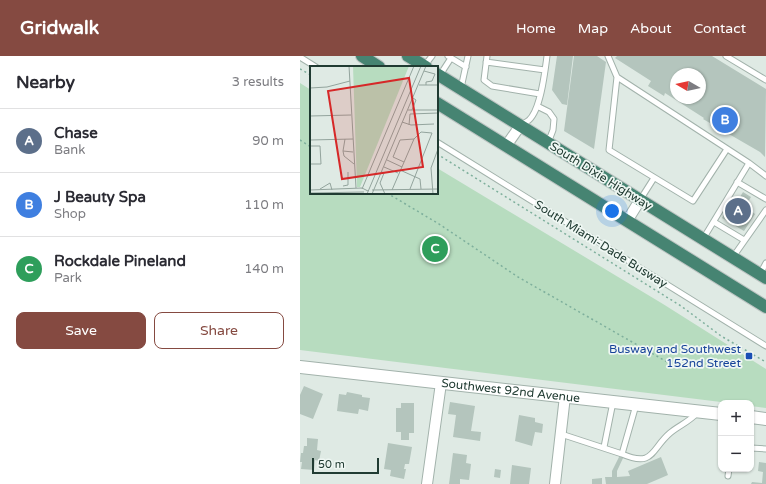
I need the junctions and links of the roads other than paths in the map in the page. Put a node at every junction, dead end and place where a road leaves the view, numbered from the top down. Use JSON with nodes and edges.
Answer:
{"nodes":[{"id":1,"x":362,"y":56,"type":"edge"},
{"id":2,"x":408,"y":56,"type":"edge"},
{"id":3,"x":432,"y":56,"type":"edge"},
{"id":4,"x":468,"y":56,"type":"edge"},
{"id":5,"x":487,"y":56,"type":"edge"},
{"id":6,"x":547,"y":56,"type":"edge"},
{"id":7,"x":608,"y":56,"type":"edge"},
{"id":8,"x":726,"y":56,"type":"edge"},
{"id":9,"x":300,"y":57,"type":"edge"},
{"id":10,"x":449,"y":57,"type":"edge"},
{"id":11,"x":486,"y":62,"type":"junction"},
{"id":12,"x":314,"y":66,"type":"edge"},
{"id":13,"x":377,"y":66,"type":"edge"},
{"id":14,"x":423,"y":66,"type":"edge"},
{"id":15,"x":426,"y":66,"type":"edge"},
{"id":16,"x":466,"y":67,"type":"junction"},
{"id":17,"x":546,"y":70,"type":"junction"},
{"id":18,"x":438,"y":75,"type":"edge"},
{"id":19,"x":617,"y":77,"type":"junction"},
{"id":20,"x":766,"y":80,"type":"edge"},
{"id":21,"x":461,"y":89,"type":"junction"},
{"id":22,"x":540,"y":94,"type":"junction"},
{"id":23,"x":438,"y":104,"type":"edge"},
{"id":24,"x":537,"y":106,"type":"junction"},
{"id":25,"x":520,"y":126,"type":"junction"},
{"id":26,"x":438,"y":143,"type":"edge"},
{"id":27,"x":548,"y":143,"type":"junction"},
{"id":28,"x":506,"y":146,"type":"junction"},
{"id":29,"x":727,"y":149,"type":"junction"},
{"id":30,"x":748,"y":163,"type":"junction"},
{"id":31,"x":766,"y":176,"type":"edge"},
{"id":32,"x":654,"y":178,"type":"junction"},
{"id":33,"x":737,"y":182,"type":"junction"},
{"id":34,"x":766,"y":199,"type":"edge"},
{"id":35,"x":640,"y":200,"type":"junction"},
{"id":36,"x":766,"y":210,"type":"edge"},
{"id":37,"x":627,"y":221,"type":"junction"},
{"id":38,"x":714,"y":222,"type":"junction"},
{"id":39,"x":703,"y":239,"type":"junction"},
{"id":40,"x":744,"y":240,"type":"junction"},
{"id":41,"x":733,"y":257,"type":"junction"},
{"id":42,"x":764,"y":272,"type":"edge"},
{"id":43,"x":766,"y":307,"type":"edge"},
{"id":44,"x":766,"y":346,"type":"edge"},
{"id":45,"x":300,"y":367,"type":"edge"},
{"id":46,"x":441,"y":383,"type":"junction"},
{"id":47,"x":565,"y":396,"type":"junction"},
{"id":48,"x":613,"y":402,"type":"junction"},
{"id":49,"x":636,"y":405,"type":"junction"},
{"id":50,"x":698,"y":411,"type":"junction"},
{"id":51,"x":718,"y":414,"type":"edge"},
{"id":52,"x":754,"y":417,"type":"edge"},
{"id":53,"x":766,"y":419,"type":"edge"},
{"id":54,"x":561,"y":434,"type":"junction"},
{"id":55,"x":604,"y":447,"type":"junction"},
{"id":56,"x":754,"y":448,"type":"edge"},
{"id":57,"x":766,"y":449,"type":"edge"},
{"id":58,"x":622,"y":454,"type":"junction"},
{"id":59,"x":729,"y":472,"type":"edge"},
{"id":60,"x":728,"y":476,"type":"dead end"},
{"id":61,"x":427,"y":484,"type":"edge"},
{"id":62,"x":554,"y":484,"type":"edge"}],
"edges":[{"from":1,"to":13,"type":"highway"},
{"from":2,"to":14,"type":"highway"},
{"from":3,"to":15,"type":"lane"},
{"from":4,"to":16,"type":"lane"},
{"from":5,"to":11,"type":"lane"},
{"from":6,"to":17,"type":"lane"},
{"from":7,"to":19,"type":"lane"},
{"from":8,"to":20,"type":"lane"},
{"from":9,"to":12,"type":"lane"},
{"from":10,"to":16,"type":"lane"},
{"from":10,"to":18,"type":"lane"},
{"from":11,"to":17,"type":"lane"},
{"from":11,"to":22,"type":"lane"},
{"from":16,"to":21,"type":"lane"},
{"from":17,"to":22,"type":"lane"},
{"from":18,"to":21,"type":"highway","name":"South Dixie Highway"},
{"from":19,"to":29,"type":"lane"},
{"from":19,"to":32,"type":"lane"},
{"from":21,"to":25,"type":"highway","name":"South Dixie Highway"},
{"from":22,"to":24,"type":"lane"},
{"from":23,"to":28,"type":"highway","name":"South Dixie Highway"},
{"from":24,"to":25,"type":"lane"},
{"from":24,"to":27,"type":"lane"},
{"from":25,"to":27,"type":"highway","name":"South Dixie Highway"},
{"from":25,"to":28,"type":"street"},
{"from":26,"to":44,"type":"lane","name":"South Miami-Dade Busway"},
{"from":27,"to":35,"type":"highway","name":"South Dixie Highway"},
{"from":28,"to":37,"type":"highway","name":"South Dixie Highway"},
{"from":29,"to":30,"type":"lane"},
{"from":29,"to":32,"type":"lane"},
{"from":30,"to":31,"type":"lane"},
{"from":30,"to":33,"type":"lane"},
{"from":32,"to":35,"type":"lane"},
{"from":33,"to":34,"type":"lane"},
{"from":33,"to":38,"type":"lane"},
{"from":35,"to":37,"type":"street"},
{"from":35,"to":39,"type":"highway","name":"South Dixie Highway"},
{"from":36,"to":40,"type":"lane"},
{"from":37,"to":43,"type":"highway","name":"South Dixie Highway"},
{"from":38,"to":39,"type":"lane"},
{"from":38,"to":40,"type":"lane"},
{"from":39,"to":41,"type":"highway","name":"South Dixie Highway"},
{"from":40,"to":41,"type":"lane"},
{"from":41,"to":42,"type":"highway","name":"South Dixie Highway"},
{"from":45,"to":46,"type":"street","name":"Southwest 92nd Avenue"},
{"from":46,"to":47,"type":"street","name":"Southwest 92nd Avenue"},
{"from":46,"to":61,"type":"street"},
{"from":47,"to":48,"type":"street","name":"Southwest 92nd Avenue"},
{"from":47,"to":54,"type":"street"},
{"from":48,"to":49,"type":"street","name":"Southwest 92nd Avenue"},
{"from":48,"to":55,"type":"lane"},
{"from":49,"to":50,"type":"street","name":"Southwest 92nd Avenue"},
{"from":49,"to":58,"type":"lane"},
{"from":50,"to":51,"type":"street","name":"Southwest 92nd Avenue"},
{"from":50,"to":58,"type":"lane"},
{"from":52,"to":53,"type":"street"},
{"from":54,"to":55,"type":"lane"},
{"from":54,"to":62,"type":"street"},
{"from":55,"to":58,"type":"lane"},
{"from":56,"to":57,"type":"lane"},
{"from":59,"to":60,"type":"lane"}]}
